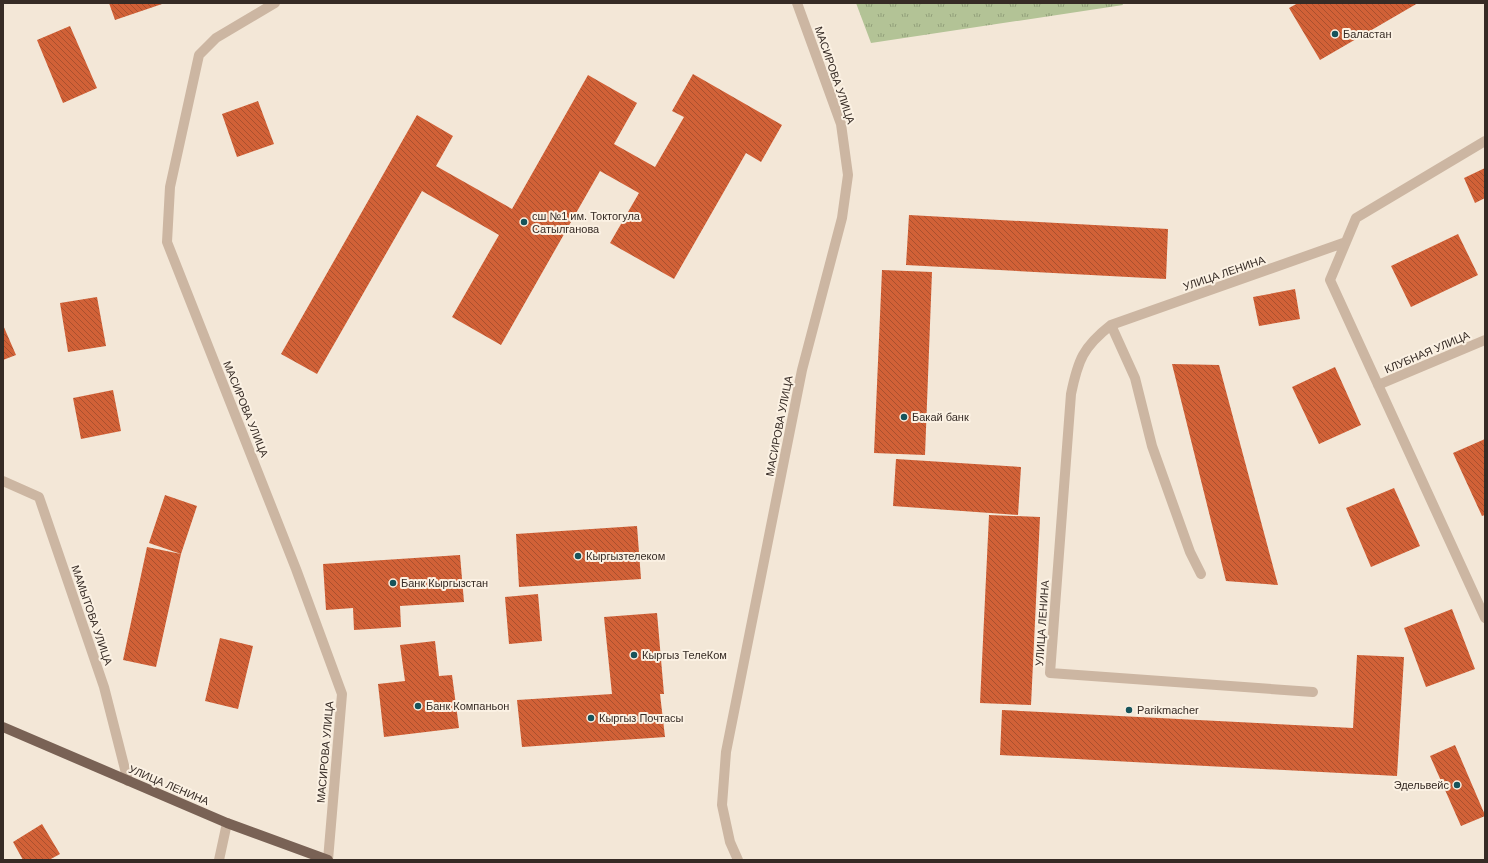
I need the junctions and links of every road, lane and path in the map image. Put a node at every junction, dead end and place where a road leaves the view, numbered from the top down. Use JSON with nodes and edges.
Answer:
{"nodes":[{"id":1,"x":276,"y":3,"type":"edge"},
{"id":2,"x":797,"y":3,"type":"edge"},
{"id":3,"x":1485,"y":141,"type":"edge"},
{"id":4,"x":1346,"y":242,"type":"junction"},
{"id":5,"x":1111,"y":326,"type":"junction"},
{"id":6,"x":1485,"y":340,"type":"edge"},
{"id":7,"x":1378,"y":386,"type":"junction"},
{"id":8,"x":3,"y":481,"type":"edge"},
{"id":9,"x":1201,"y":574,"type":"dead end"},
{"id":10,"x":1485,"y":618,"type":"edge"},
{"id":11,"x":1313,"y":692,"type":"dead end"},
{"id":12,"x":3,"y":727,"type":"edge"},
{"id":13,"x":128,"y":780,"type":"junction"},
{"id":14,"x":227,"y":823,"type":"junction"},
{"id":15,"x":219,"y":860,"type":"edge"},
{"id":16,"x":328,"y":860,"type":"edge"},
{"id":17,"x":738,"y":860,"type":"edge"}],
"edges":[{"from":1,"to":16,"type":"street","name":"МАСИРОВА УЛИЦА"},
{"from":2,"to":17,"type":"street","name":"МАСИРОВА УЛИЦА"},
{"from":3,"to":4,"type":"street"},
{"from":4,"to":5,"type":"street","name":"УЛИЦА ЛЕНИНА"},
{"from":4,"to":7,"type":"street"},
{"from":5,"to":9,"type":"street"},
{"from":5,"to":11,"type":"street","name":"УЛИЦА ЛЕНИНА"},
{"from":6,"to":7,"type":"street","name":"КЛУБНАЯ УЛИЦА"},
{"from":7,"to":10,"type":"street"},
{"from":8,"to":13,"type":"street","name":"МАМЫТОВА УЛИЦА"},
{"from":12,"to":13,"type":"main road","name":"УЛИЦА ЛЕНИНА"},
{"from":13,"to":14,"type":"main road","name":"УЛИЦА ЛЕНИНА"},
{"from":14,"to":15,"type":"street"},
{"from":14,"to":16,"type":"main road","name":"УЛИЦА ЛЕНИНА"}]}
